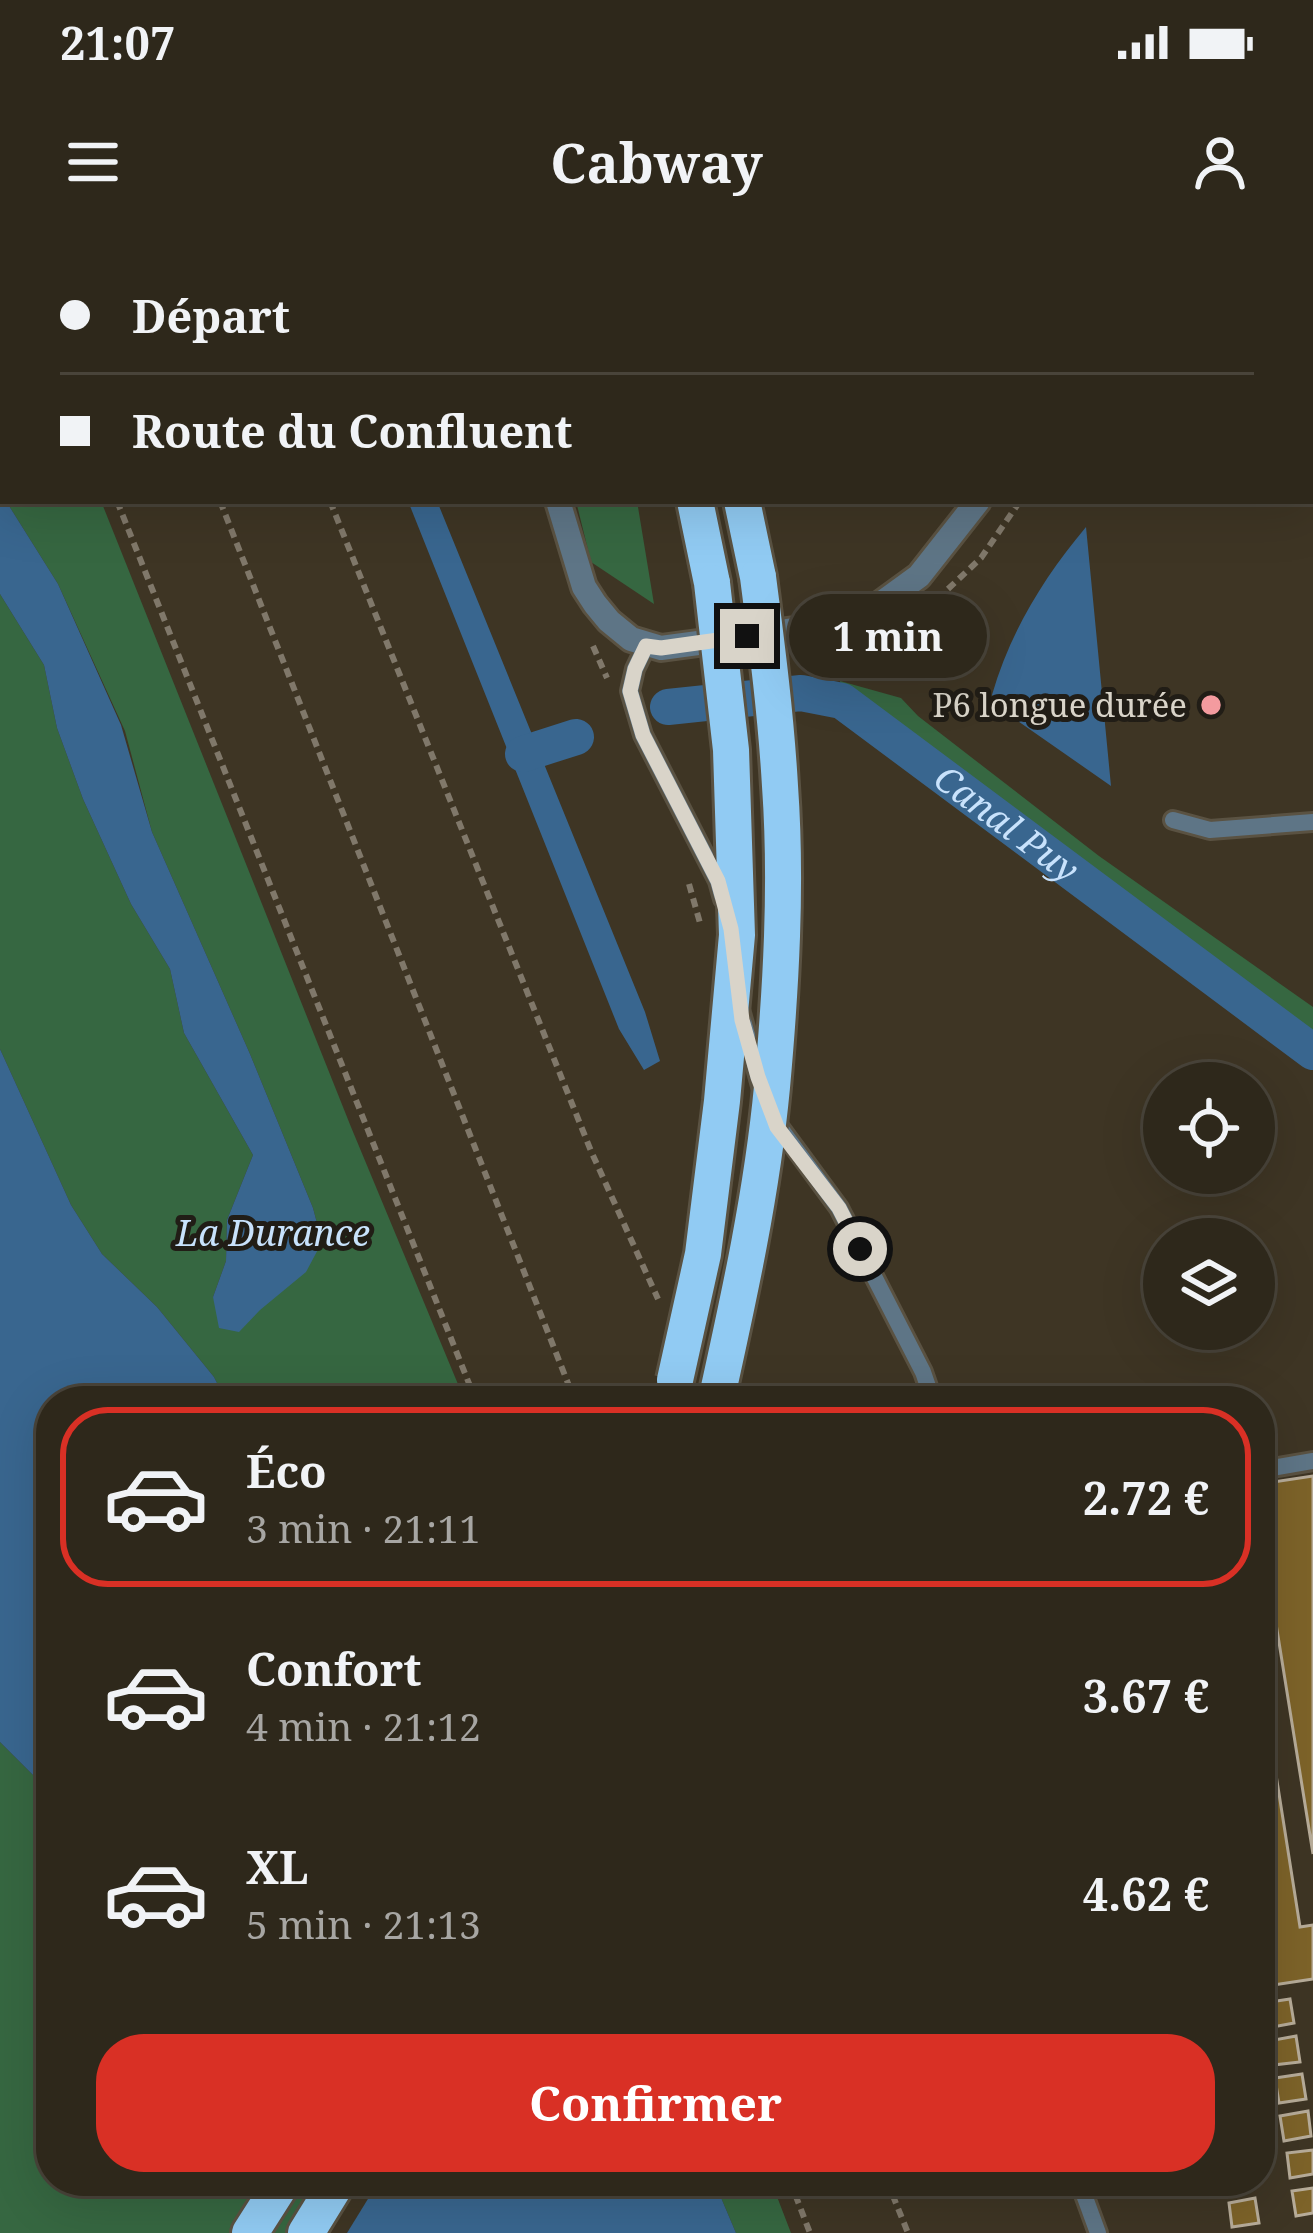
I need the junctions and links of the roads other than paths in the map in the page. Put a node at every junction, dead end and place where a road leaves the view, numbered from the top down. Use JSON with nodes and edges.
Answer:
{"nodes":[{"id":1,"x":559,"y":504,"type":"edge"},
{"id":2,"x":696,"y":504,"type":"edge"},
{"id":3,"x":743,"y":504,"type":"edge"},
{"id":4,"x":976,"y":504,"type":"edge"},
{"id":5,"x":646,"y":646,"type":"junction"},
{"id":6,"x":1173,"y":820,"type":"dead end"},
{"id":7,"x":1313,"y":822,"type":"edge"},
{"id":8,"x":672,"y":1386,"type":"edge"},
{"id":9,"x":719,"y":1386,"type":"edge"},
{"id":10,"x":927,"y":1386,"type":"edge"},
{"id":11,"x":1313,"y":1461,"type":"edge"},
{"id":12,"x":1275,"y":1467,"type":"edge"},
{"id":13,"x":273,"y":2196,"type":"edge"},
{"id":14,"x":329,"y":2196,"type":"edge"},
{"id":15,"x":1084,"y":2196,"type":"edge"},
{"id":16,"x":250,"y":2233,"type":"edge"},
{"id":17,"x":306,"y":2233,"type":"edge"},
{"id":18,"x":1098,"y":2233,"type":"edge"}],
"edges":[{"from":1,"to":5,"type":"street"},
{"from":2,"to":8,"type":"highway","bridge":true},
{"from":3,"to":9,"type":"highway","bridge":true},
{"from":4,"to":5,"type":"street"},
{"from":5,"to":10,"type":"lane"},
{"from":6,"to":7,"type":"lane"},
{"from":11,"to":12,"type":"lane"},
{"from":13,"to":16,"type":"highway"},
{"from":14,"to":17,"type":"highway"},
{"from":15,"to":18,"type":"lane"}]}
